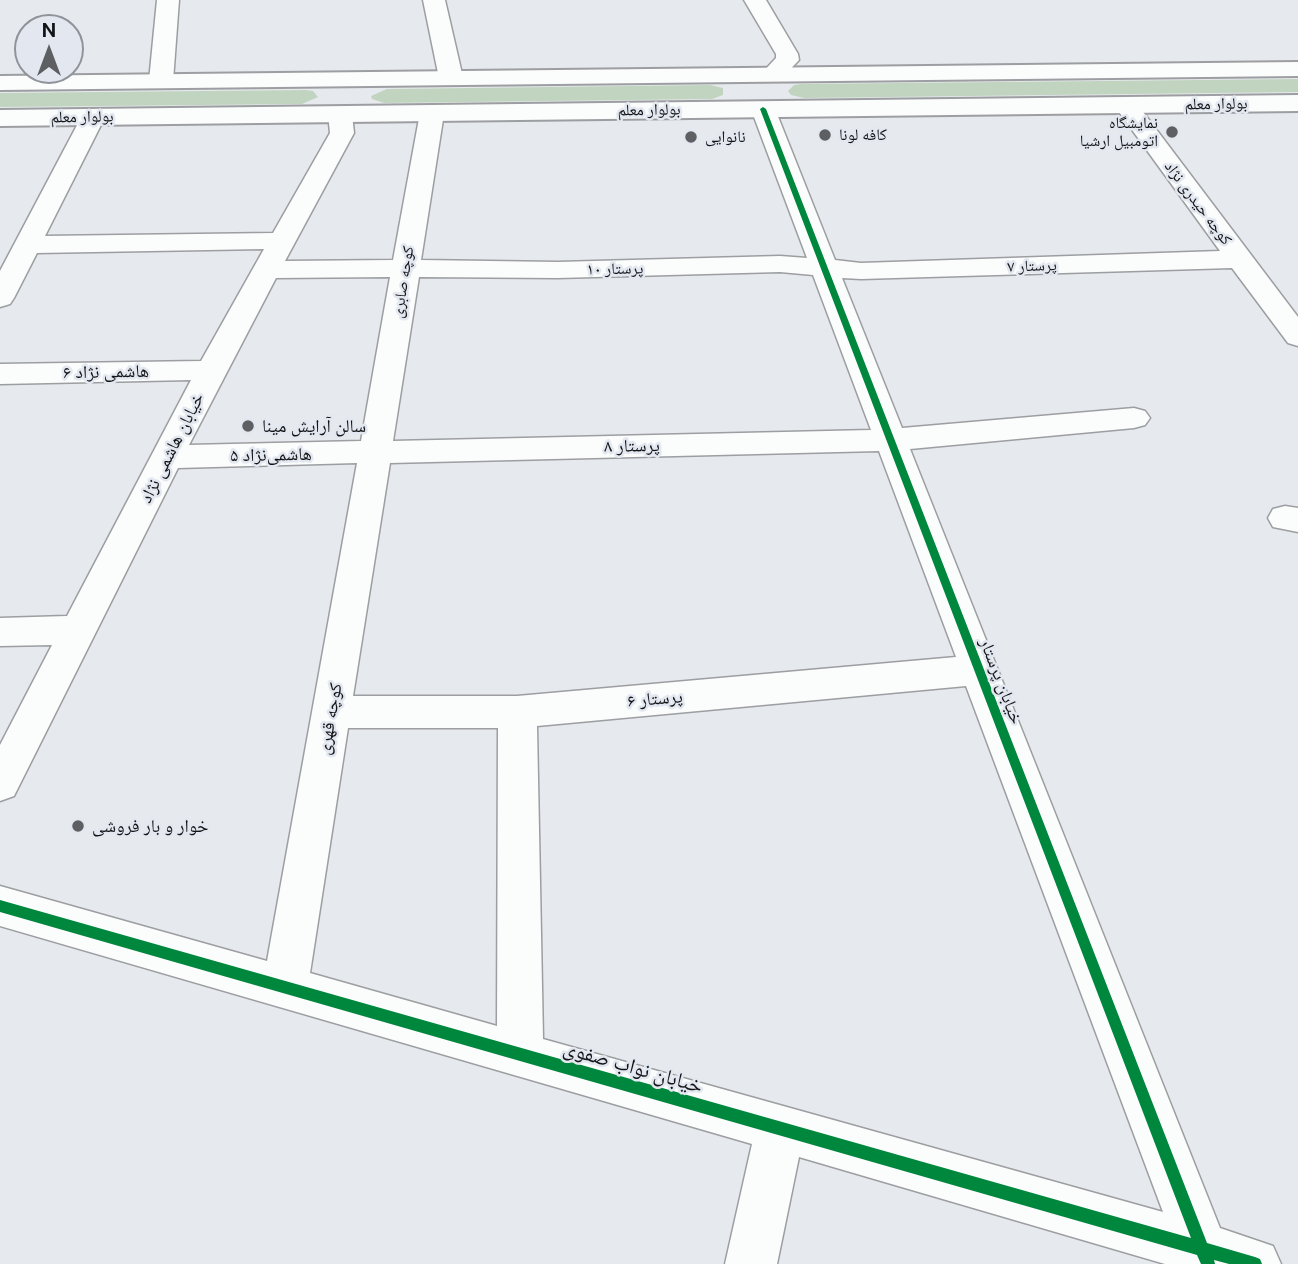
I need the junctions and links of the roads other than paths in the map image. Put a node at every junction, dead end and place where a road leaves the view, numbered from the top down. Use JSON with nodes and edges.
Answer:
{"nodes":[{"id":1,"x":168,"y":0,"type":"edge"},
{"id":2,"x":434,"y":0,"type":"edge"},
{"id":3,"x":755,"y":0,"type":"edge"},
{"id":4,"x":1298,"y":69,"type":"edge"},
{"id":5,"x":773,"y":74,"type":"junction"},
{"id":6,"x":451,"y":78,"type":"junction"},
{"id":7,"x":349,"y":79,"type":"junction"},
{"id":8,"x":162,"y":81,"type":"junction"},
{"id":9,"x":0,"y":83,"type":"edge"},
{"id":10,"x":1298,"y":103,"type":"edge"},
{"id":11,"x":1126,"y":105,"type":"junction"},
{"id":12,"x":763,"y":109,"type":"junction"},
{"id":13,"x":432,"y":113,"type":"junction"},
{"id":14,"x":340,"y":114,"type":"junction"},
{"id":15,"x":93,"y":117,"type":"junction"},
{"id":16,"x":0,"y":118,"type":"edge"},
{"id":17,"x":281,"y":241,"type":"junction"},
{"id":18,"x":27,"y":245,"type":"junction"},
{"id":19,"x":1240,"y":259,"type":"junction"},
{"id":20,"x":406,"y":268,"type":"junction"},
{"id":21,"x":823,"y":268,"type":"junction"},
{"id":22,"x":264,"y":270,"type":"junction"},
{"id":23,"x":1,"y":296,"type":"edge"},
{"id":24,"x":1284,"y":300,"type":"edge"},
{"id":25,"x":1298,"y":337,"type":"edge"},
{"id":26,"x":211,"y":370,"type":"junction"},
{"id":27,"x":0,"y":374,"type":"edge"},
{"id":28,"x":1134,"y":418,"type":"dead end"},
{"id":29,"x":889,"y":440,"type":"junction"},
{"id":30,"x":375,"y":452,"type":"junction"},
{"id":31,"x":167,"y":457,"type":"junction"},
{"id":32,"x":79,"y":629,"type":"junction"},
{"id":33,"x":0,"y":632,"type":"edge"},
{"id":34,"x":978,"y":670,"type":"junction"},
{"id":35,"x":331,"y":712,"type":"junction"},
{"id":36,"x":517,"y":712,"type":"junction"},
{"id":37,"x":0,"y":784,"type":"edge"},
{"id":38,"x":0,"y":906,"type":"edge"},
{"id":39,"x":285,"y":987,"type":"junction"},
{"id":40,"x":520,"y":1055,"type":"junction"},
{"id":41,"x":780,"y":1129,"type":"junction"},
{"id":42,"x":1205,"y":1256,"type":"edge"},
{"id":43,"x":751,"y":1264,"type":"edge"},
{"id":44,"x":1255,"y":1264,"type":"edge"}],
"edges":[{"from":1,"to":8,"type":"street"},
{"from":2,"to":6,"type":"street"},
{"from":3,"to":5,"type":"street"},
{"from":4,"to":5,"type":"main road","name":"بولوار معلم"},
{"from":5,"to":6,"type":"main road","name":"بولوار معلم"},
{"from":5,"to":12,"type":"main road"},
{"from":6,"to":7,"type":"main road","name":"بولوار معلم"},
{"from":7,"to":8,"type":"main road","name":"بولوار معلم"},
{"from":7,"to":14,"type":"main road"},
{"from":8,"to":9,"type":"main road","name":"بولوار معلم"},
{"from":10,"to":11,"type":"main road","name":"بولوار معلم"},
{"from":11,"to":12,"type":"main road","name":"بولوار معلم"},
{"from":11,"to":19,"type":"street","name":"کوچه حیدری نژاد"},
{"from":12,"to":13,"type":"main road","name":"بولوار معلم"},
{"from":12,"to":21,"type":"street","name":"خیابان پرستار"},
{"from":13,"to":14,"type":"main road","name":"بولوار معلم"},
{"from":13,"to":20,"type":"street","name":"کوچه صابری"},
{"from":14,"to":15,"type":"main road","name":"بولوار معلم"},
{"from":14,"to":17,"type":"street","name":"خیابان هاشمی نژاد"},
{"from":15,"to":16,"type":"main road","name":"بولوار معلم"},
{"from":15,"to":18,"type":"street"},
{"from":17,"to":18,"type":"street"},
{"from":17,"to":22,"type":"street","name":"خیابان هاشمی نژاد"},
{"from":18,"to":23,"type":"street"},
{"from":19,"to":21,"type":"street","name":"پرستار ۷"},
{"from":19,"to":24,"type":"street","name":"کوچه حیدری نژاد"},
{"from":20,"to":21,"type":"street","name":"پرستار ۱۰"},
{"from":20,"to":22,"type":"street","name":"پرستار ۱۰"},
{"from":20,"to":30,"type":"street","name":"کوچه صابری"},
{"from":21,"to":29,"type":"street","name":"خیابان پرستار"},
{"from":22,"to":26,"type":"street","name":"خیابان هاشمی نژاد"},
{"from":24,"to":25,"type":"street","name":"کوچه حیدری نژاد"},
{"from":26,"to":27,"type":"street","name":"هاشمی نژاد ۶"},
{"from":26,"to":31,"type":"street","name":"خیابان هاشمی نژاد"},
{"from":28,"to":29,"type":"street","name":"پرستار ۸"},
{"from":29,"to":30,"type":"street","name":"پرستار ۸"},
{"from":29,"to":34,"type":"street","name":"خیابان پرستار"},
{"from":30,"to":31,"type":"street","name":"هاشمی‌نژاد ۵"},
{"from":30,"to":35,"type":"street","name":"کوچه قهری"},
{"from":31,"to":32,"type":"street","name":"خیابان هاشمی نژاد"},
{"from":32,"to":33,"type":"street"},
{"from":32,"to":37,"type":"street","name":"خیابان هاشمی نژاد"},
{"from":34,"to":36,"type":"street","name":"پرستار ۶"},
{"from":34,"to":42,"type":"street","name":"خیابان پرستار"},
{"from":35,"to":36,"type":"street","name":"پرستار ۶"},
{"from":35,"to":39,"type":"street","name":"کوچه قهری"},
{"from":36,"to":40,"type":"street"},
{"from":38,"to":39,"type":"street","name":"خیابان نواب صفوی"},
{"from":39,"to":40,"type":"street","name":"خیابان نواب صفوی"},
{"from":40,"to":41,"type":"street","name":"خیابان نواب صفوی"},
{"from":41,"to":42,"type":"street","name":"خیابان نواب صفوی"},
{"from":41,"to":43,"type":"street"},
{"from":42,"to":44,"type":"street","name":"خیابان نواب صفوی"}]}
